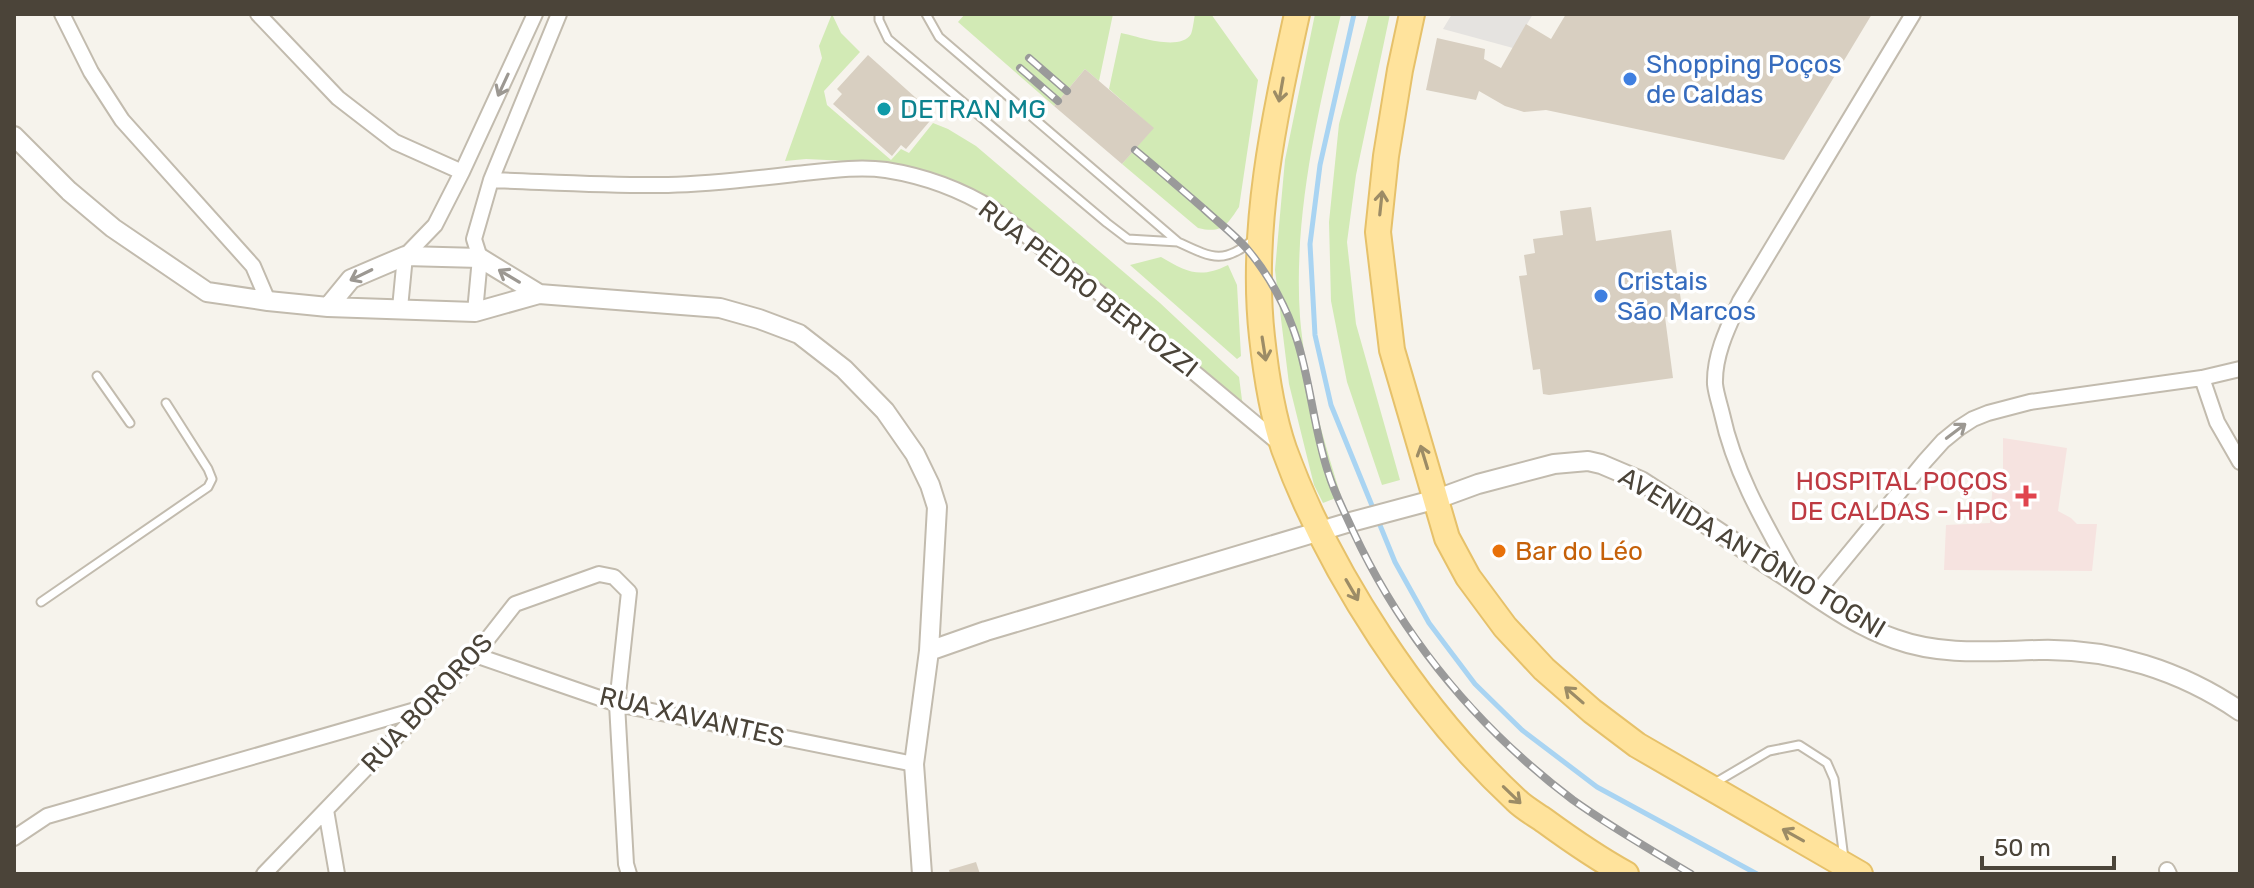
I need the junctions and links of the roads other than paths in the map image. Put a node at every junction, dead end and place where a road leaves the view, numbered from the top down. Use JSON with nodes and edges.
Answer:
{"nodes":[{"id":1,"x":62,"y":14,"type":"edge"},
{"id":2,"x":258,"y":14,"type":"edge"},
{"id":3,"x":535,"y":14,"type":"edge"},
{"id":4,"x":559,"y":14,"type":"edge"},
{"id":5,"x":879,"y":14,"type":"edge"},
{"id":6,"x":926,"y":14,"type":"edge"},
{"id":7,"x":1297,"y":14,"type":"edge"},
{"id":8,"x":1412,"y":14,"type":"edge"},
{"id":9,"x":1913,"y":14,"type":"edge"},
{"id":10,"x":14,"y":136,"type":"edge"},
{"id":11,"x":462,"y":172,"type":"junction"},
{"id":12,"x":491,"y":180,"type":"junction"},
{"id":13,"x":1259,"y":235,"type":"junction"},
{"id":14,"x":1178,"y":242,"type":"junction"},
{"id":15,"x":405,"y":256,"type":"junction"},
{"id":16,"x":480,"y":258,"type":"junction"},
{"id":17,"x":539,"y":294,"type":"junction"},
{"id":18,"x":268,"y":301,"type":"junction"},
{"id":19,"x":328,"y":307,"type":"junction"},
{"id":20,"x":400,"y":308,"type":"junction"},
{"id":21,"x":475,"y":312,"type":"junction"},
{"id":22,"x":2240,"y":369,"type":"edge"},
{"id":23,"x":97,"y":376,"type":"dead end"},
{"id":24,"x":2202,"y":378,"type":"junction"},
{"id":25,"x":166,"y":403,"type":"dead end"},
{"id":26,"x":130,"y":423,"type":"dead end"},
{"id":27,"x":1283,"y":447,"type":"junction"},
{"id":28,"x":2240,"y":462,"type":"edge"},
{"id":29,"x":1437,"y":499,"type":"junction"},
{"id":30,"x":1318,"y":532,"type":"junction"},
{"id":31,"x":1798,"y":584,"type":"junction"},
{"id":32,"x":1814,"y":596,"type":"junction"},
{"id":33,"x":41,"y":602,"type":"dead end"},
{"id":34,"x":931,"y":629,"type":"junction"},
{"id":35,"x":986,"y":631,"type":"junction"},
{"id":36,"x":929,"y":651,"type":"junction"},
{"id":37,"x":475,"y":655,"type":"junction"},
{"id":38,"x":617,"y":704,"type":"junction"},
{"id":39,"x":426,"y":707,"type":"junction"},
{"id":40,"x":2240,"y":711,"type":"edge"},
{"id":41,"x":914,"y":764,"type":"junction"},
{"id":42,"x":1708,"y":787,"type":"junction"},
{"id":43,"x":326,"y":810,"type":"junction"},
{"id":44,"x":14,"y":838,"type":"edge"},
{"id":45,"x":1853,"y":870,"type":"edge"},
{"id":46,"x":264,"y":874,"type":"edge"},
{"id":47,"x":337,"y":874,"type":"edge"},
{"id":48,"x":629,"y":874,"type":"edge"},
{"id":49,"x":922,"y":874,"type":"edge"},
{"id":50,"x":1626,"y":874,"type":"edge"}],
"edges":[{"from":1,"to":18,"type":"street"},
{"from":2,"to":11,"type":"street"},
{"from":3,"to":11,"type":"street","one_way":true},
{"from":4,"to":12,"type":"street"},
{"from":5,"to":14,"type":"lane"},
{"from":6,"to":14,"type":"lane"},
{"from":7,"to":13,"type":"main road","one_way":true},
{"from":29,"to":8,"type":"main road","one_way":true},
{"from":9,"to":31,"type":"street"},
{"from":10,"to":18,"type":"street"},
{"from":11,"to":15,"type":"street"},
{"from":12,"to":16,"type":"street"},
{"from":12,"to":27,"type":"street","name":"RUA PEDRO BERTOZZI"},
{"from":13,"to":14,"type":"lane"},
{"from":13,"to":27,"type":"main road","one_way":true},
{"from":15,"to":16,"type":"street"},
{"from":15,"to":19,"type":"street","one_way":true},
{"from":15,"to":20,"type":"street"},
{"from":17,"to":16,"type":"street","one_way":true},
{"from":16,"to":21,"type":"street"},
{"from":17,"to":21,"type":"street"},
{"from":17,"to":34,"type":"street"},
{"from":18,"to":19,"type":"street"},
{"from":19,"to":20,"type":"street"},
{"from":20,"to":21,"type":"street"},
{"from":22,"to":24,"type":"street"},
{"from":23,"to":26,"type":"lane"},
{"from":24,"to":28,"type":"street"},
{"from":32,"to":24,"type":"street","one_way":true},
{"from":25,"to":33,"type":"lane"},
{"from":27,"to":30,"type":"main road"},
{"from":29,"to":30,"type":"street","name":"AVENIDA ANTÔNIO TOGNI"},
{"from":29,"to":31,"type":"street","name":"AVENIDA ANTÔNIO TOGNI"},
{"from":42,"to":29,"type":"main road","one_way":true},
{"from":30,"to":35,"type":"street","name":"AVENIDA ANTÔNIO TOGNI"},
{"from":30,"to":50,"type":"main road","one_way":true},
{"from":31,"to":32,"type":"street","name":"AVENIDA ANTÔNIO TOGNI"},
{"from":32,"to":40,"type":"street","name":"AVENIDA ANTÔNIO TOGNI"},
{"from":34,"to":35,"type":"street","name":"AVENIDA ANTÔNIO TOGNI"},
{"from":34,"to":36,"type":"street"},
{"from":35,"to":36,"type":"street","name":"AVENIDA ANTÔNIO TOGNI"},
{"from":36,"to":41,"type":"street"},
{"from":37,"to":38,"type":"street","name":"RUA XAVANTES"},
{"from":37,"to":38,"type":"street","name":"RUA BOROROS"},
{"from":37,"to":39,"type":"street","name":"RUA BOROROS"},
{"from":38,"to":41,"type":"street","name":"RUA XAVANTES"},
{"from":38,"to":48,"type":"street"},
{"from":39,"to":43,"type":"street","name":"RUA BOROROS"},
{"from":39,"to":44,"type":"street"},
{"from":41,"to":49,"type":"street"},
{"from":45,"to":42,"type":"main road","one_way":true},
{"from":42,"to":45,"type":"lane"},
{"from":43,"to":46,"type":"street","name":"RUA BOROROS"},
{"from":43,"to":47,"type":"street"}]}
